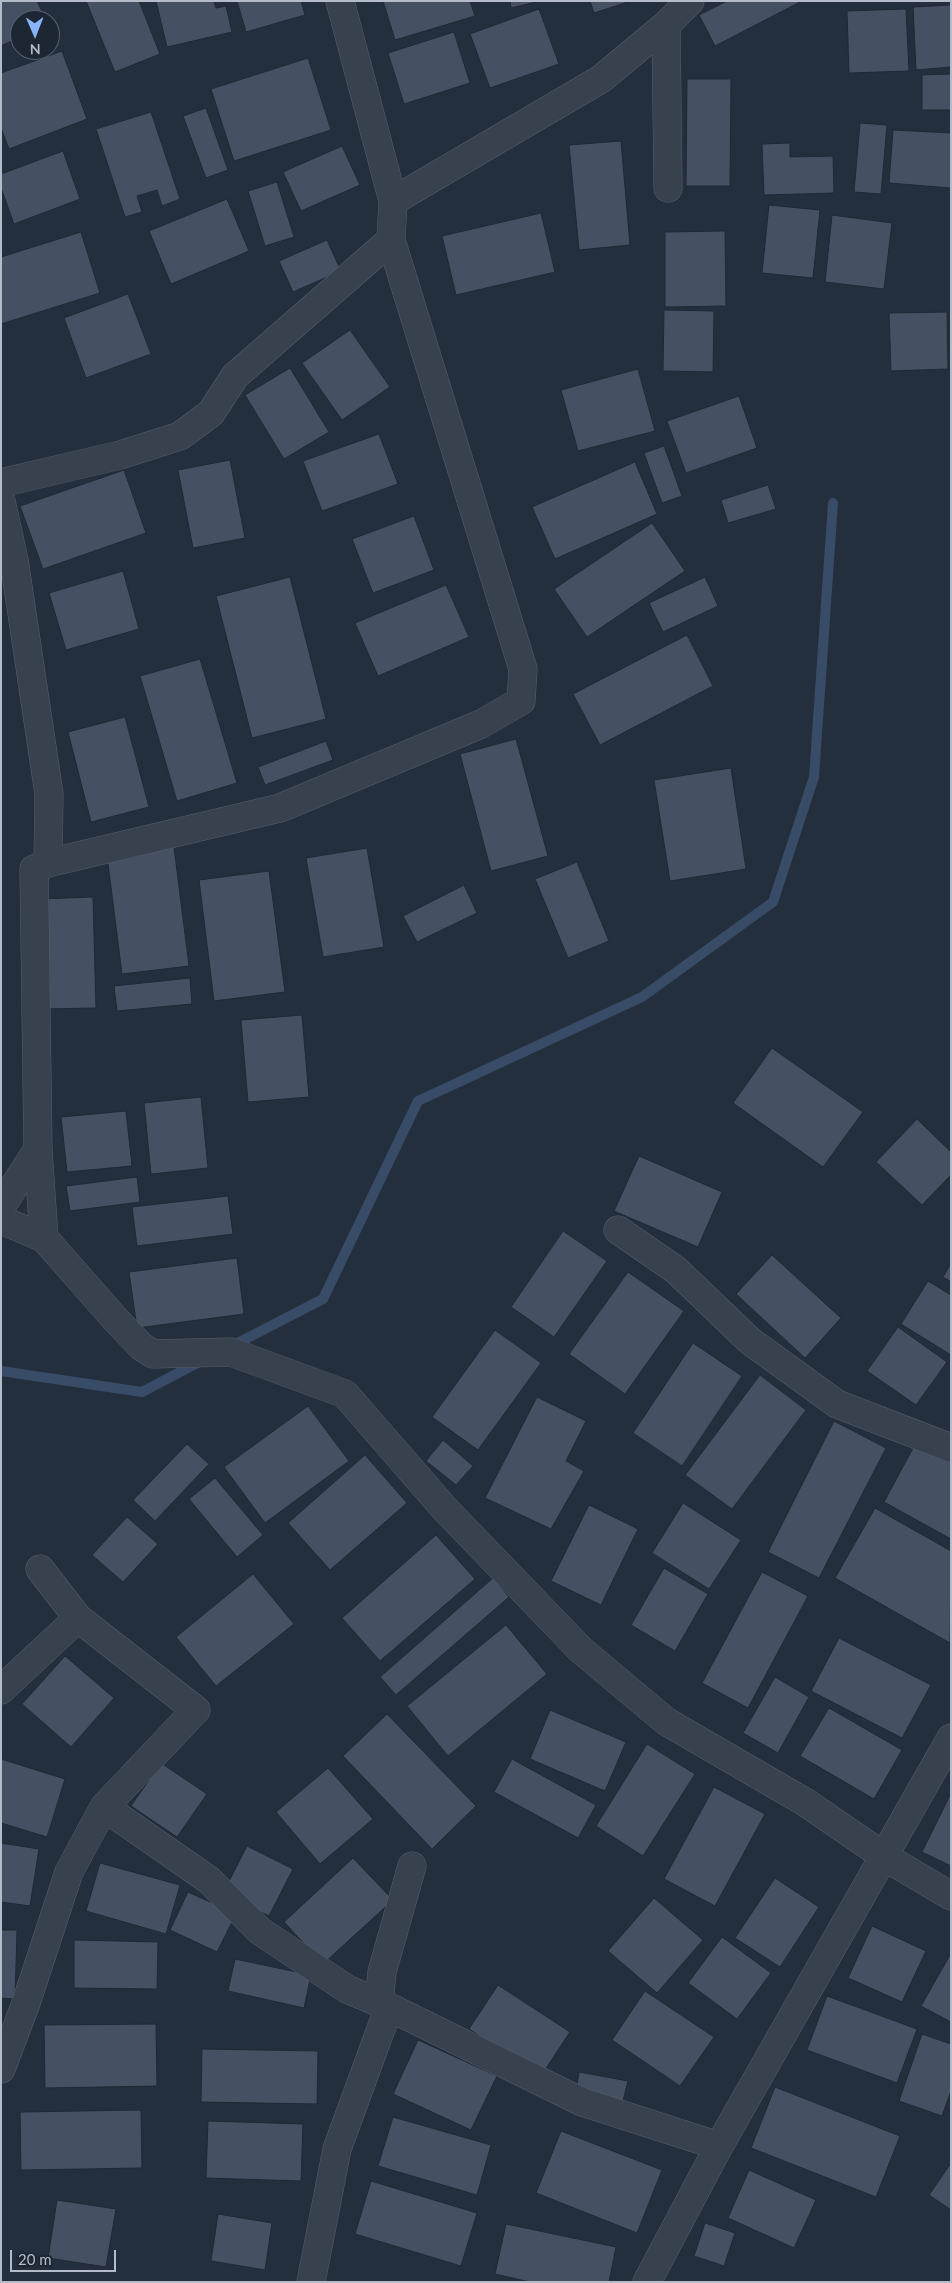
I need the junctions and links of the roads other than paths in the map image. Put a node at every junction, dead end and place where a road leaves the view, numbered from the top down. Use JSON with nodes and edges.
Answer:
{"nodes":[{"id":1,"x":340,"y":1,"type":"edge"},
{"id":2,"x":690,"y":1,"type":"edge"},
{"id":3,"x":666,"y":25,"type":"junction"},
{"id":4,"x":668,"y":188,"type":"dead end"},
{"id":5,"x":393,"y":202,"type":"junction"},
{"id":6,"x":391,"y":240,"type":"junction"},
{"id":7,"x":1,"y":483,"type":"edge"},
{"id":8,"x":1,"y":501,"type":"edge"},
{"id":9,"x":48,"y":863,"type":"junction"},
{"id":10,"x":38,"y":1149,"type":"junction"},
{"id":11,"x":1,"y":1207,"type":"edge"},
{"id":12,"x":1,"y":1220,"type":"edge"},
{"id":13,"x":618,"y":1230,"type":"dead end"},
{"id":14,"x":44,"y":1238,"type":"junction"},
{"id":15,"x":951,"y":1448,"type":"edge"},
{"id":16,"x":40,"y":1569,"type":"dead end"},
{"id":17,"x":78,"y":1618,"type":"junction"},
{"id":18,"x":1,"y":1690,"type":"edge"},
{"id":19,"x":951,"y":1738,"type":"edge"},
{"id":20,"x":104,"y":1806,"type":"junction"},
{"id":21,"x":885,"y":1857,"type":"junction"},
{"id":22,"x":412,"y":1866,"type":"dead end"},
{"id":23,"x":951,"y":1896,"type":"edge"},
{"id":24,"x":384,"y":2005,"type":"junction"},
{"id":25,"x":1,"y":2069,"type":"edge"},
{"id":26,"x":719,"y":2146,"type":"junction"},
{"id":27,"x":311,"y":2282,"type":"edge"},
{"id":28,"x":647,"y":2282,"type":"edge"}],
"edges":[{"from":1,"to":5,"type":"street"},
{"from":2,"to":3,"type":"street"},
{"from":3,"to":4,"type":"street"},
{"from":3,"to":5,"type":"street"},
{"from":5,"to":6,"type":"street"},
{"from":6,"to":7,"type":"street"},
{"from":6,"to":9,"type":"street"},
{"from":8,"to":9,"type":"street"},
{"from":9,"to":10,"type":"street"},
{"from":10,"to":11,"type":"street"},
{"from":10,"to":14,"type":"street"},
{"from":12,"to":14,"type":"street"},
{"from":13,"to":15,"type":"street"},
{"from":14,"to":21,"type":"street"},
{"from":16,"to":17,"type":"street"},
{"from":17,"to":18,"type":"street"},
{"from":17,"to":20,"type":"street"},
{"from":19,"to":21,"type":"street"},
{"from":20,"to":24,"type":"street"},
{"from":20,"to":25,"type":"street"},
{"from":21,"to":23,"type":"street"},
{"from":21,"to":26,"type":"street"},
{"from":22,"to":24,"type":"street"},
{"from":24,"to":26,"type":"street"},
{"from":24,"to":27,"type":"street"},
{"from":26,"to":28,"type":"street"}]}
